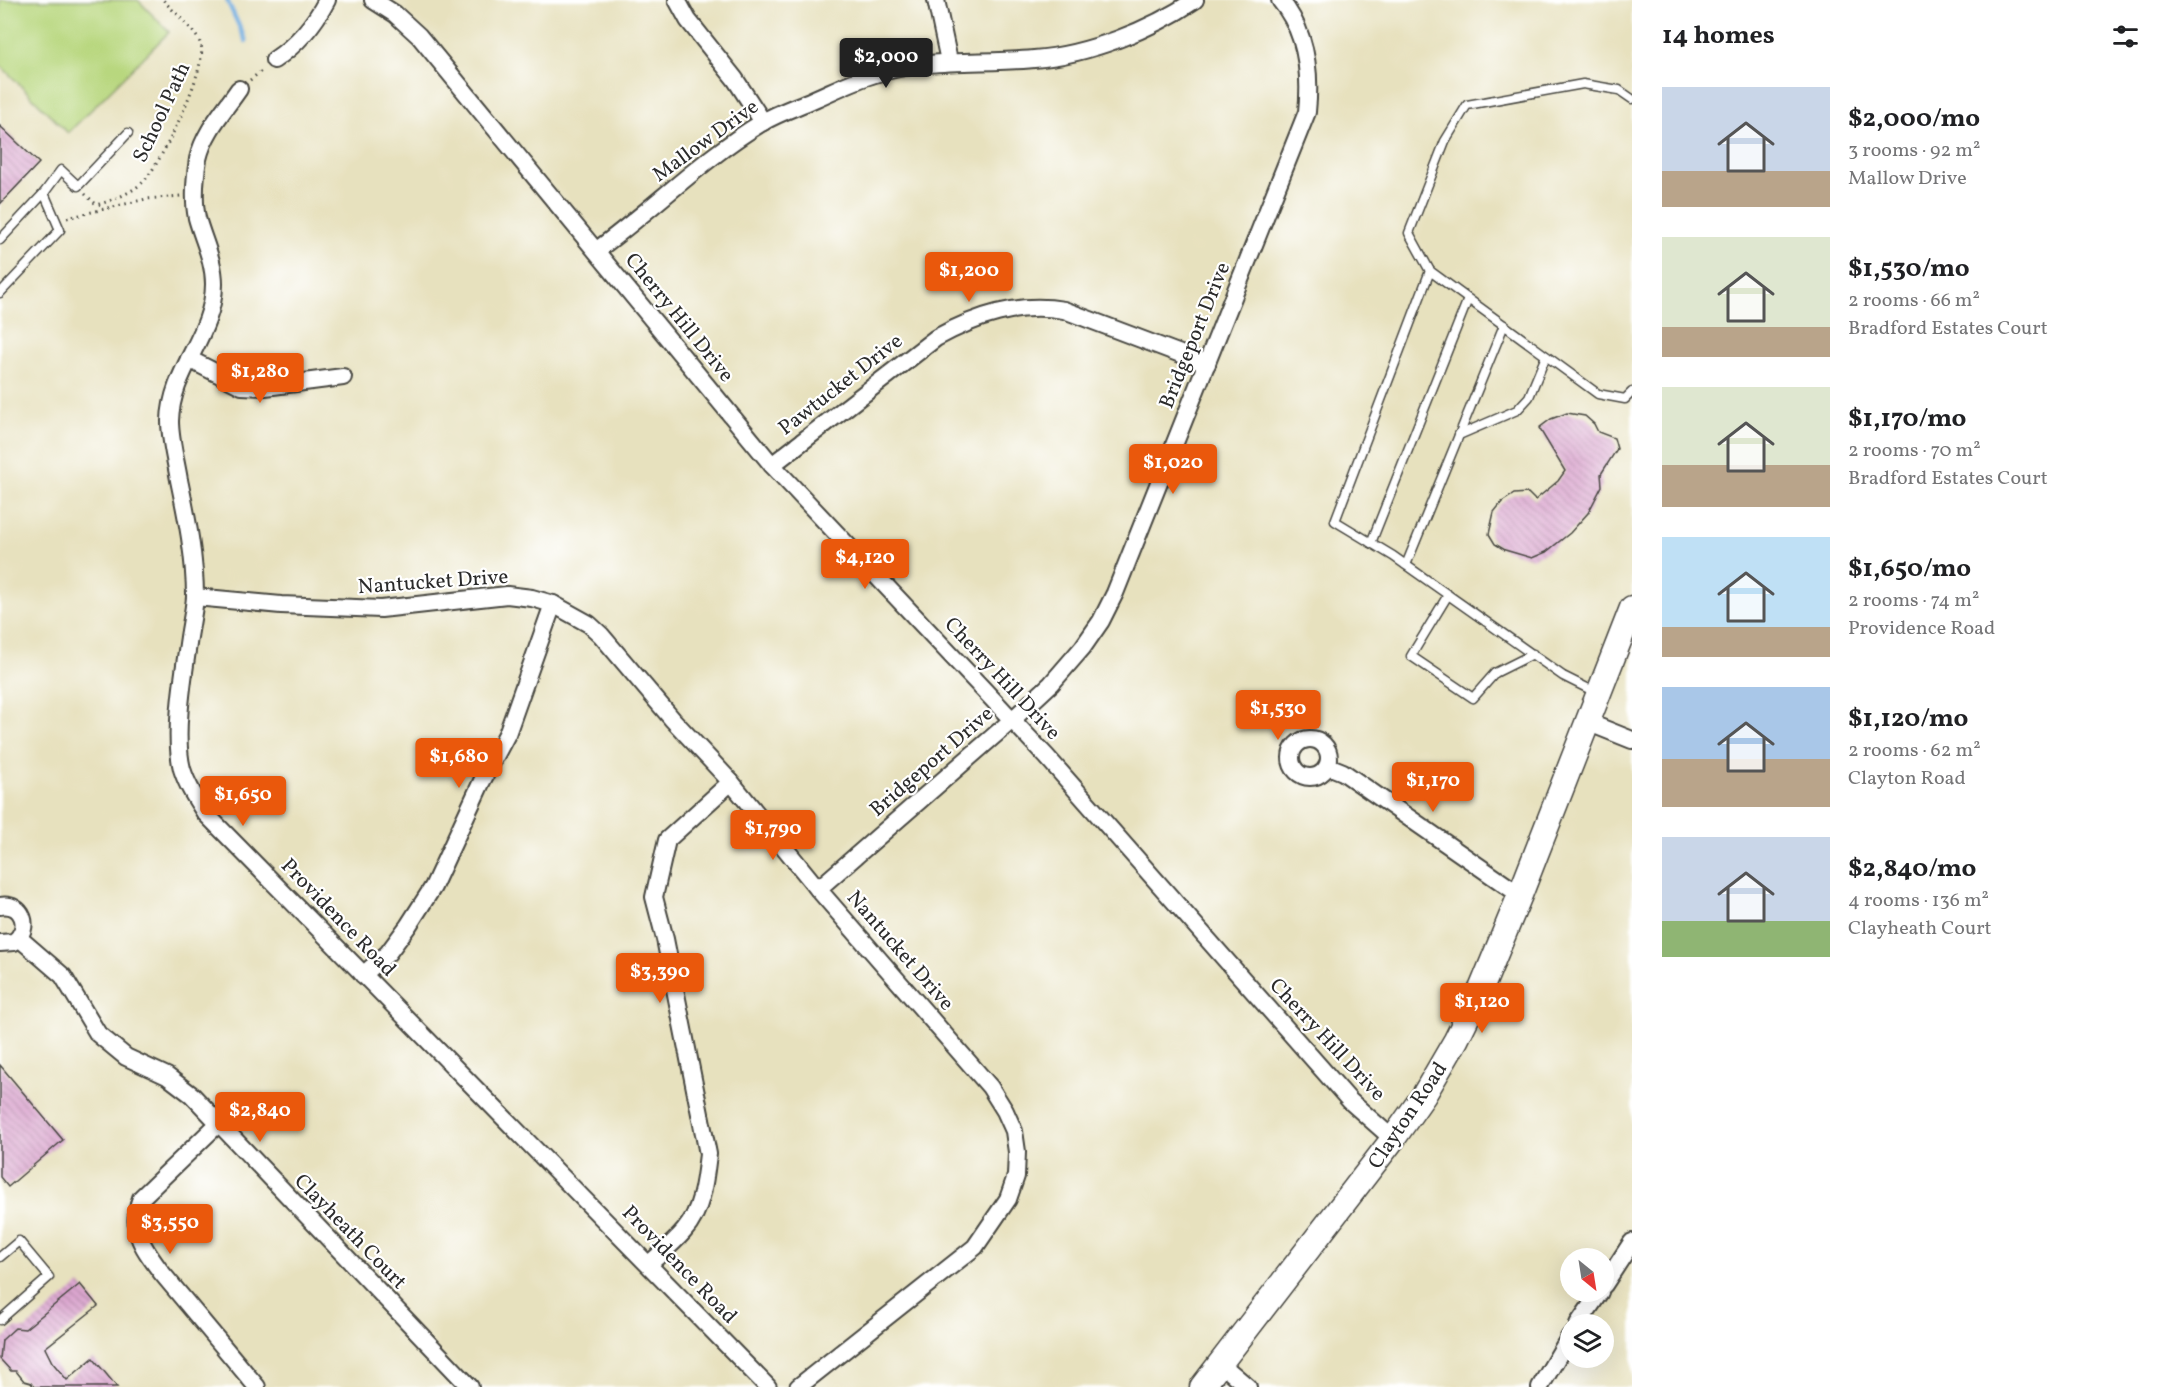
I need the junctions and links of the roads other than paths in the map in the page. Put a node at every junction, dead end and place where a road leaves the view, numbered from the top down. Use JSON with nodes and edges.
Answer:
{"nodes":[{"id":1,"x":327,"y":0,"type":"edge"},
{"id":2,"x":373,"y":0,"type":"edge"},
{"id":3,"x":677,"y":0,"type":"edge"},
{"id":4,"x":936,"y":0,"type":"edge"},
{"id":5,"x":1195,"y":0,"type":"edge"},
{"id":6,"x":1280,"y":0,"type":"edge"},
{"id":7,"x":274,"y":60,"type":"dead end"},
{"id":8,"x":949,"y":61,"type":"junction"},
{"id":9,"x":239,"y":89,"type":"dead end"},
{"id":10,"x":1632,"y":99,"type":"edge"},
{"id":11,"x":763,"y":122,"type":"junction"},
{"id":12,"x":128,"y":133,"type":"dead end"},
{"id":13,"x":44,"y":193,"type":"junction"},
{"id":14,"x":0,"y":240,"type":"edge"},
{"id":15,"x":597,"y":250,"type":"junction"},
{"id":16,"x":1430,"y":271,"type":"junction"},
{"id":17,"x":0,"y":293,"type":"edge"},
{"id":18,"x":1468,"y":299,"type":"junction"},
{"id":19,"x":1504,"y":325,"type":"junction"},
{"id":20,"x":1546,"y":356,"type":"junction"},
{"id":21,"x":189,"y":359,"type":"junction"},
{"id":22,"x":1207,"y":364,"type":"junction"},
{"id":23,"x":343,"y":377,"type":"dead end"},
{"id":24,"x":1632,"y":392,"type":"edge"},
{"id":25,"x":1460,"y":435,"type":"junction"},
{"id":26,"x":772,"y":465,"type":"junction"},
{"id":27,"x":1371,"y":543,"type":"junction"},
{"id":28,"x":1406,"y":566,"type":"junction"},
{"id":29,"x":1448,"y":595,"type":"junction"},
{"id":30,"x":195,"y":597,"type":"junction"},
{"id":31,"x":553,"y":604,"type":"junction"},
{"id":32,"x":1632,"y":608,"type":"edge"},
{"id":33,"x":1533,"y":654,"type":"junction"},
{"id":34,"x":1598,"y":694,"type":"junction"},
{"id":35,"x":1011,"y":721,"type":"junction"},
{"id":36,"x":1587,"y":722,"type":"junction"},
{"id":37,"x":1632,"y":740,"type":"edge"},
{"id":38,"x":1328,"y":766,"type":"dead end"},
{"id":39,"x":731,"y":782,"type":"junction"},
{"id":40,"x":818,"y":889,"type":"junction"},
{"id":41,"x":1520,"y":895,"type":"junction"},
{"id":42,"x":0,"y":906,"type":"edge"},
{"id":43,"x":19,"y":938,"type":"junction"},
{"id":44,"x":0,"y":943,"type":"edge"},
{"id":45,"x":363,"y":975,"type":"junction"},
{"id":46,"x":218,"y":1124,"type":"junction"},
{"id":47,"x":1393,"y":1138,"type":"junction"},
{"id":48,"x":1632,"y":1242,"type":"edge"},
{"id":49,"x":0,"y":1257,"type":"edge"},
{"id":50,"x":649,"y":1264,"type":"junction"},
{"id":51,"x":1614,"y":1270,"type":"edge"},
{"id":52,"x":0,"y":1320,"type":"edge"},
{"id":53,"x":1560,"y":1353,"type":"edge"},
{"id":54,"x":1221,"y":1364,"type":"junction"},
{"id":55,"x":257,"y":1387,"type":"edge"},
{"id":56,"x":470,"y":1387,"type":"edge"},
{"id":57,"x":768,"y":1387,"type":"edge"},
{"id":58,"x":798,"y":1387,"type":"edge"},
{"id":59,"x":1202,"y":1387,"type":"edge"},
{"id":60,"x":1248,"y":1387,"type":"edge"},
{"id":61,"x":1540,"y":1387,"type":"edge"}],
"edges":[{"from":1,"to":7,"type":"street"},
{"from":2,"to":15,"type":"street","name":"Cherry Hill Drive"},
{"from":3,"to":11,"type":"street"},
{"from":4,"to":8,"type":"street"},
{"from":5,"to":8,"type":"street","name":"Mallow Drive"},
{"from":6,"to":22,"type":"street","name":"Bridgeport Drive"},
{"from":8,"to":11,"type":"street","name":"Mallow Drive"},
{"from":9,"to":21,"type":"street","name":"Providence Road"},
{"from":10,"to":16,"type":"lane"},
{"from":11,"to":15,"type":"street","name":"Mallow Drive"},
{"from":12,"to":13,"type":"lane"},
{"from":13,"to":14,"type":"lane"},
{"from":13,"to":17,"type":"lane"},
{"from":15,"to":26,"type":"street","name":"Cherry Hill Drive"},
{"from":16,"to":18,"type":"lane"},
{"from":16,"to":27,"type":"lane"},
{"from":18,"to":19,"type":"lane"},
{"from":18,"to":27,"type":"lane"},
{"from":19,"to":20,"type":"lane"},
{"from":19,"to":25,"type":"lane"},
{"from":20,"to":24,"type":"lane"},
{"from":20,"to":25,"type":"lane"},
{"from":21,"to":23,"type":"street"},
{"from":21,"to":30,"type":"street","name":"Providence Road"},
{"from":22,"to":26,"type":"street","name":"Pawtucket Drive"},
{"from":22,"to":35,"type":"street","name":"Bridgeport Drive"},
{"from":25,"to":28,"type":"lane"},
{"from":26,"to":35,"type":"street","name":"Cherry Hill Drive"},
{"from":27,"to":28,"type":"lane"},
{"from":28,"to":29,"type":"lane"},
{"from":29,"to":33,"type":"lane"},
{"from":29,"to":33,"type":"lane"},
{"from":30,"to":31,"type":"street","name":"Nantucket Drive"},
{"from":30,"to":45,"type":"street","name":"Providence Road"},
{"from":31,"to":39,"type":"street","name":"Nantucket Drive"},
{"from":31,"to":45,"type":"street"},
{"from":32,"to":34,"type":"main road","name":"Clayton Road"},
{"from":33,"to":34,"type":"lane"},
{"from":34,"to":36,"type":"main road","name":"Clayton Road"},
{"from":35,"to":40,"type":"street","name":"Bridgeport Drive"},
{"from":35,"to":47,"type":"street","name":"Cherry Hill Drive"},
{"from":36,"to":37,"type":"street"},
{"from":36,"to":41,"type":"main road","name":"Clayton Road"},
{"from":38,"to":41,"type":"street"},
{"from":39,"to":40,"type":"street","name":"Nantucket Drive"},
{"from":39,"to":50,"type":"street"},
{"from":40,"to":58,"type":"street","name":"Nantucket Drive"},
{"from":41,"to":47,"type":"main road","name":"Clayton Road"},
{"from":42,"to":43,"type":"street"},
{"from":43,"to":44,"type":"street"},
{"from":43,"to":46,"type":"street","name":"Clayheath Court"},
{"from":45,"to":50,"type":"street","name":"Providence Road"},
{"from":46,"to":55,"type":"street"},
{"from":46,"to":56,"type":"street","name":"Clayheath Court"},
{"from":47,"to":54,"type":"main road","name":"Clayton Road"},
{"from":48,"to":51,"type":"street"},
{"from":49,"to":52,"type":"lane"},
{"from":50,"to":57,"type":"street","name":"Providence Road"},
{"from":53,"to":61,"type":"street"},
{"from":54,"to":59,"type":"main road","name":"Clayton Road"},
{"from":54,"to":60,"type":"street"}]}
